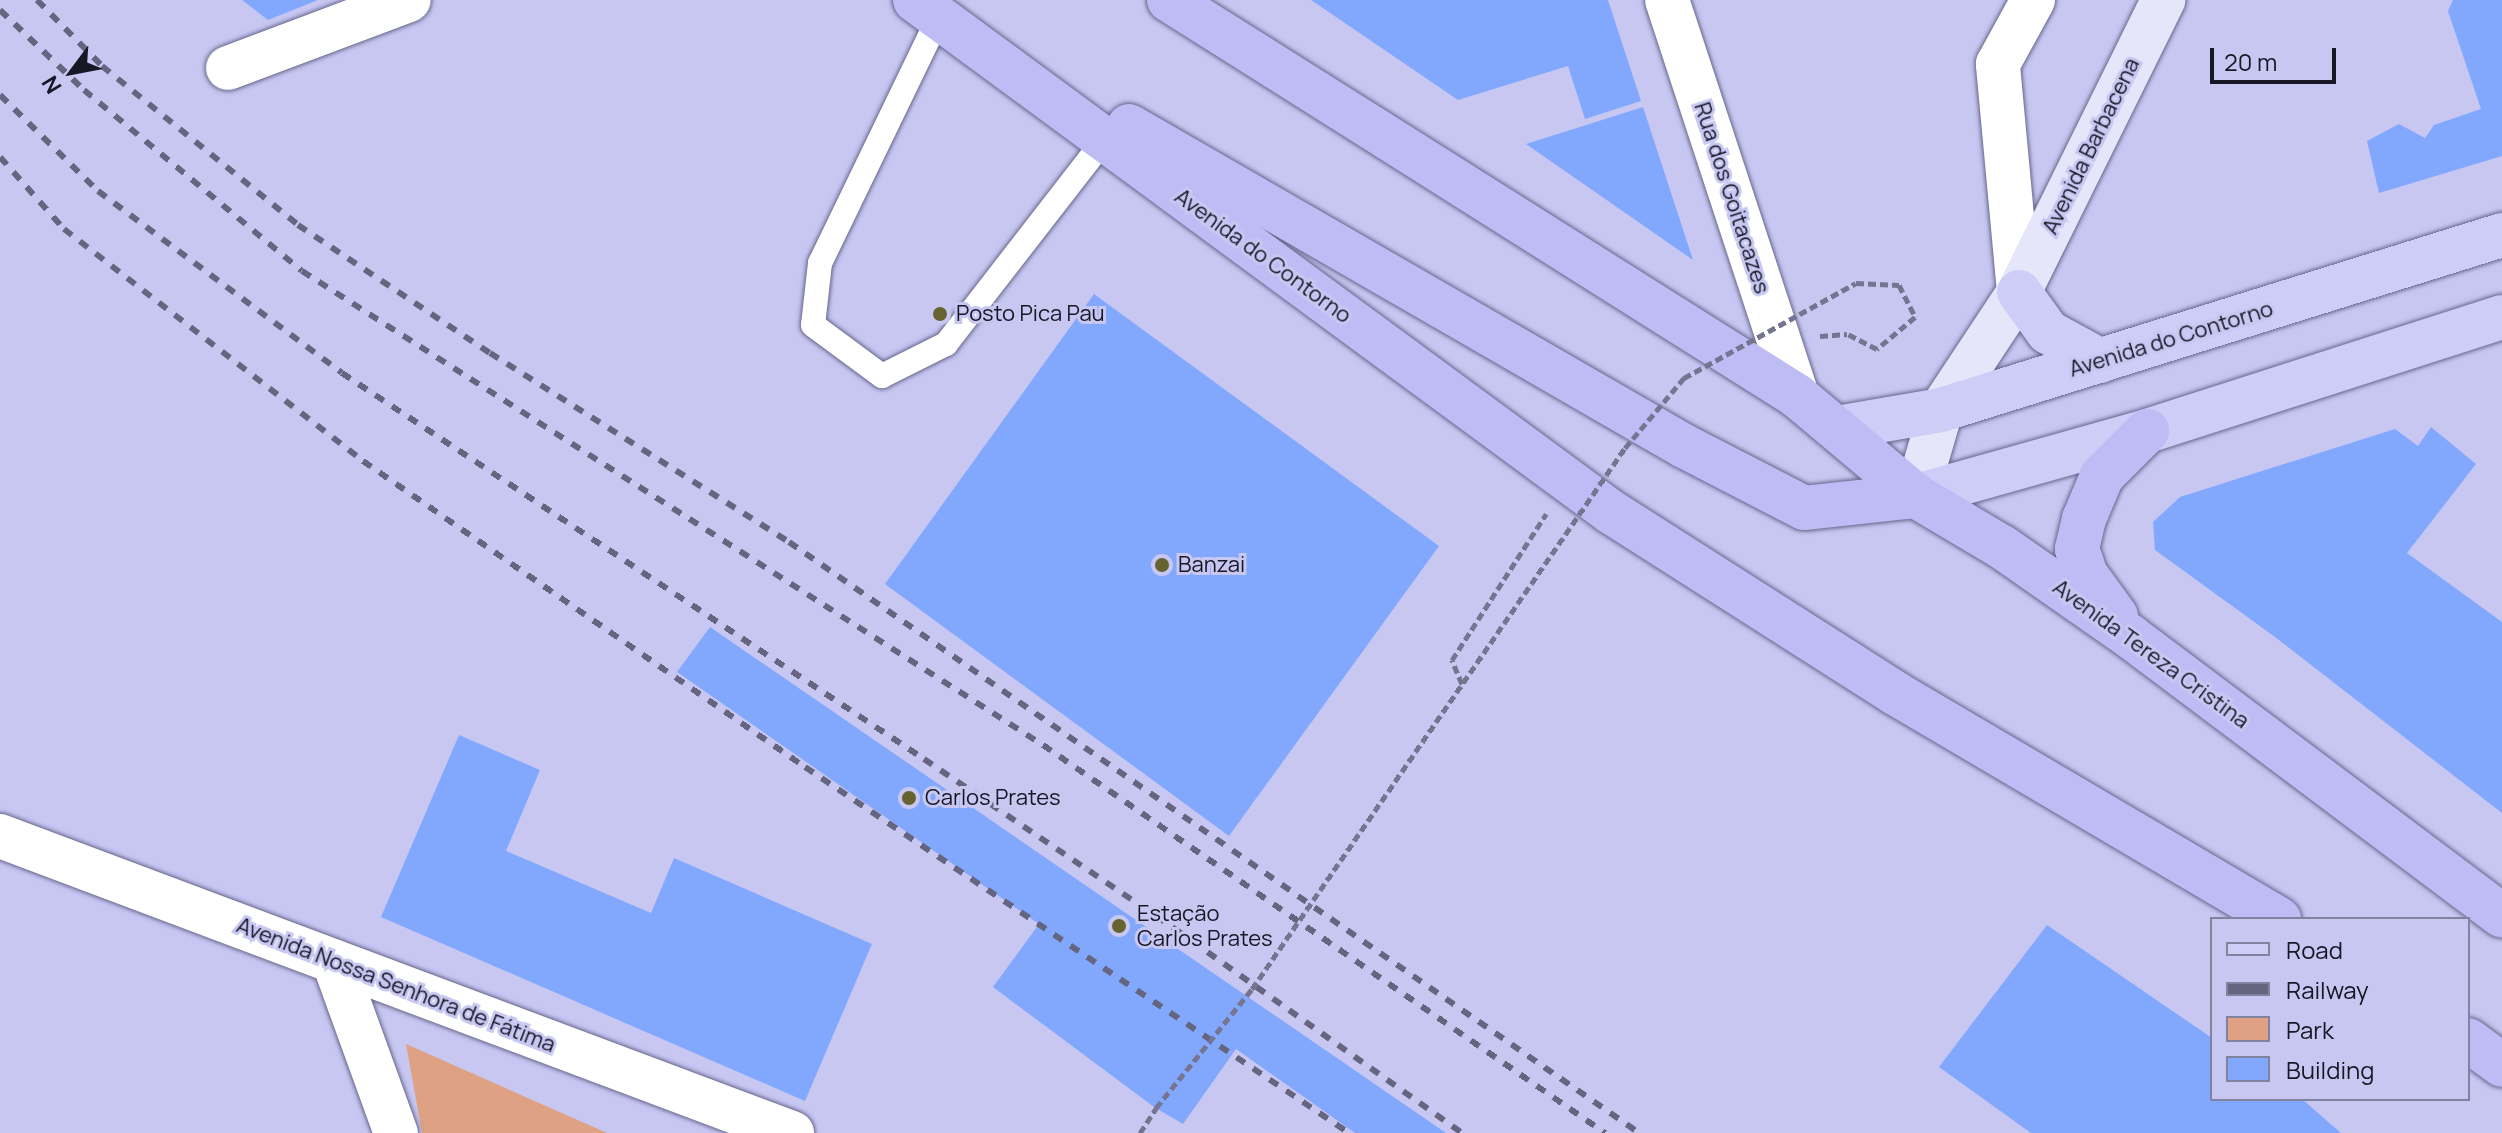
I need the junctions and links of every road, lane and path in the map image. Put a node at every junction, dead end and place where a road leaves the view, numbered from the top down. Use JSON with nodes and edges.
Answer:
{"nodes":[{"id":1,"x":409,"y":0,"type":"edge"},
{"id":2,"x":1169,"y":0,"type":"edge"},
{"id":3,"x":1667,"y":0,"type":"edge"},
{"id":4,"x":2033,"y":0,"type":"edge"},
{"id":5,"x":2163,"y":0,"type":"edge"},
{"id":6,"x":935,"y":6,"type":"edge"},
{"id":7,"x":351,"y":11,"type":"edge"},
{"id":8,"x":228,"y":68,"type":"dead end"},
{"id":9,"x":1105,"y":139,"type":"junction"},
{"id":10,"x":2502,"y":235,"type":"edge"},
{"id":11,"x":2019,"y":292,"type":"junction"},
{"id":12,"x":2502,"y":317,"type":"edge"},
{"id":13,"x":1847,"y":334,"type":"dead end"},
{"id":14,"x":2101,"y":361,"type":"junction"},
{"id":15,"x":1797,"y":396,"type":"junction"},
{"id":16,"x":1941,"y":410,"type":"junction"},
{"id":17,"x":1837,"y":428,"type":"junction"},
{"id":18,"x":2147,"y":431,"type":"junction"},
{"id":19,"x":1916,"y":496,"type":"junction"},
{"id":20,"x":1537,"y":530,"type":"dead end"},
{"id":21,"x":2131,"y":637,"type":"junction"},
{"id":22,"x":1462,"y":684,"type":"junction"},
{"id":23,"x":0,"y":836,"type":"edge"},
{"id":24,"x":2502,"y":916,"type":"edge"},
{"id":25,"x":2276,"y":917,"type":"edge"},
{"id":26,"x":334,"y":962,"type":"junction"},
{"id":27,"x":2470,"y":1042,"type":"edge"},
{"id":28,"x":2470,"y":1044,"type":"edge"},
{"id":29,"x":2502,"y":1065,"type":"edge"},
{"id":30,"x":2502,"y":1087,"type":"edge"},
{"id":31,"x":396,"y":1133,"type":"edge"},
{"id":32,"x":792,"y":1133,"type":"edge"},
{"id":33,"x":1140,"y":1133,"type":"edge"}],
"edges":[{"from":1,"to":7,"type":"street"},
{"from":2,"to":15,"type":"highway"},
{"from":3,"to":15,"type":"street","name":"Rua dos Goitacazes"},
{"from":4,"to":11,"type":"street","name":"Avenida Barbacena"},
{"from":5,"to":11,"type":"main road","name":"Avenida Barbacena"},
{"from":6,"to":9,"type":"highway","name":"Avenida do Contorno"},
{"from":6,"to":9,"type":"lane"},
{"from":6,"to":19,"type":"highway"},
{"from":7,"to":8,"type":"street"},
{"from":9,"to":25,"type":"highway","name":"Avenida do Contorno"},
{"from":10,"to":14,"type":"main road","name":"Avenida do Contorno"},
{"from":11,"to":14,"type":"main road"},
{"from":11,"to":16,"type":"main road","name":"Avenida Barbacena"},
{"from":12,"to":18,"type":"main road"},
{"from":13,"to":22,"type":"path","bridge":true},
{"from":14,"to":16,"type":"main road","name":"Avenida do Contorno"},
{"from":15,"to":17,"type":"highway","name":"Avenida Tereza Cristina"},
{"from":16,"to":17,"type":"main road","name":"Avenida do Contorno"},
{"from":16,"to":19,"type":"main road","name":"Avenida Barbacena"},
{"from":17,"to":19,"type":"highway","name":"Avenida Tereza Cristina"},
{"from":18,"to":19,"type":"main road"},
{"from":18,"to":21,"type":"highway"},
{"from":19,"to":21,"type":"highway","name":"Avenida Tereza Cristina"},
{"from":20,"to":22,"type":"path"},
{"from":21,"to":24,"type":"highway","name":"Avenida Tereza Cristina"},
{"from":22,"to":33,"type":"path","bridge":true},
{"from":23,"to":26,"type":"street","name":"Avenida Nossa Senhora de Fátima"},
{"from":26,"to":31,"type":"street"},
{"from":26,"to":32,"type":"street","name":"Avenida Nossa Senhora de Fátima"},
{"from":27,"to":29,"type":"highway"},
{"from":28,"to":30,"type":"main road"}]}
